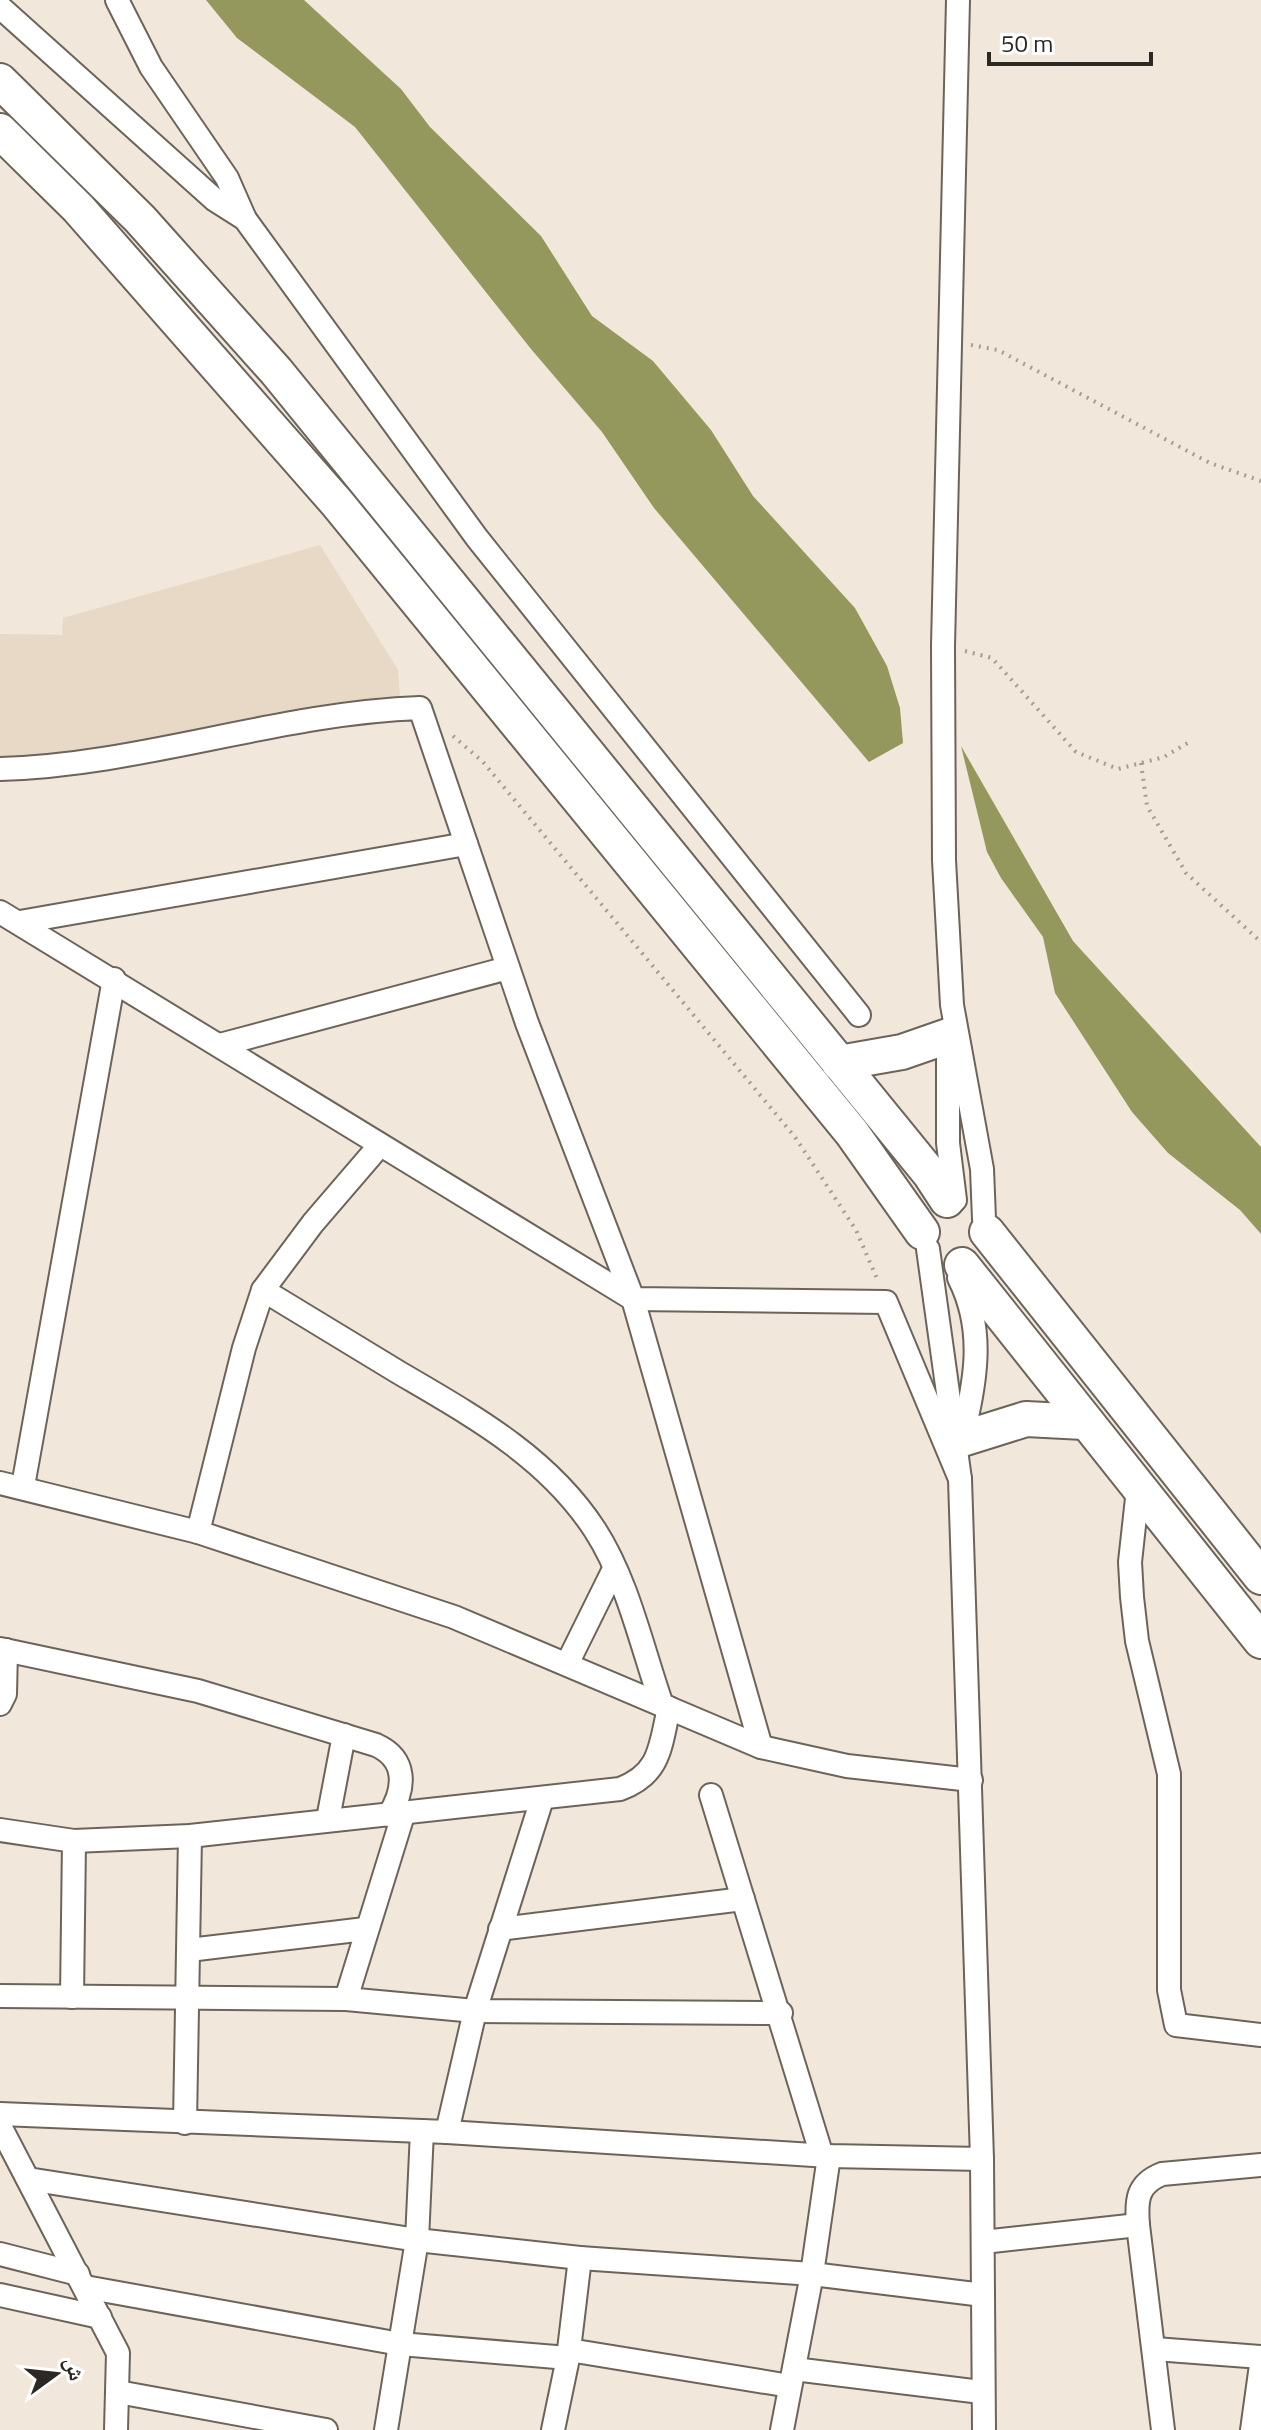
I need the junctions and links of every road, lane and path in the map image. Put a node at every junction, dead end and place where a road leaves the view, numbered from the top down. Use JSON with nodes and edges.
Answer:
{"nodes":[{"id":1,"x":117,"y":0,"type":"edge"},
{"id":2,"x":958,"y":0,"type":"edge"},
{"id":3,"x":0,"y":7,"type":"edge"},
{"id":4,"x":0,"y":81,"type":"edge"},
{"id":5,"x":0,"y":131,"type":"edge"},
{"id":6,"x":245,"y":219,"type":"junction"},
{"id":7,"x":949,"y":340,"type":"junction"},
{"id":8,"x":1261,"y":481,"type":"edge"},
{"id":9,"x":943,"y":646,"type":"junction"},
{"id":10,"x":452,"y":735,"type":"dead end"},
{"id":11,"x":1191,"y":741,"type":"dead end"},
{"id":12,"x":1141,"y":763,"type":"junction"},
{"id":13,"x":0,"y":769,"type":"edge"},
{"id":14,"x":466,"y":844,"type":"junction"},
{"id":15,"x":0,"y":912,"type":"edge"},
{"id":16,"x":20,"y":922,"type":"junction"},
{"id":17,"x":1261,"y":942,"type":"edge"},
{"id":18,"x":508,"y":968,"type":"junction"},
{"id":19,"x":114,"y":979,"type":"junction"},
{"id":20,"x":859,"y":1015,"type":"dead end"},
{"id":21,"x":950,"y":1020,"type":"junction"},
{"id":22,"x":220,"y":1045,"type":"junction"},
{"id":23,"x":839,"y":1063,"type":"junction"},
{"id":24,"x":380,"y":1145,"type":"junction"},
{"id":25,"x":951,"y":1200,"type":"junction"},
{"id":26,"x":985,"y":1226,"type":"junction"},
{"id":27,"x":941,"y":1253,"type":"junction"},
{"id":28,"x":263,"y":1290,"type":"junction"},
{"id":29,"x":633,"y":1299,"type":"junction"},
{"id":30,"x":886,"y":1302,"type":"junction"},
{"id":31,"x":1084,"y":1422,"type":"junction"},
{"id":32,"x":960,"y":1443,"type":"junction"},
{"id":33,"x":960,"y":1479,"type":"junction"},
{"id":34,"x":0,"y":1483,"type":"edge"},
{"id":35,"x":23,"y":1486,"type":"junction"},
{"id":36,"x":1138,"y":1489,"type":"junction"},
{"id":37,"x":198,"y":1532,"type":"junction"},
{"id":38,"x":614,"y":1569,"type":"junction"},
{"id":39,"x":1261,"y":1577,"type":"edge"},
{"id":40,"x":1261,"y":1641,"type":"edge"},
{"id":41,"x":3,"y":1650,"type":"edge"},
{"id":42,"x":567,"y":1664,"type":"junction"},
{"id":43,"x":0,"y":1704,"type":"edge"},
{"id":44,"x":666,"y":1706,"type":"junction"},
{"id":45,"x":344,"y":1735,"type":"junction"},
{"id":46,"x":761,"y":1747,"type":"junction"},
{"id":47,"x":971,"y":1780,"type":"junction"},
{"id":48,"x":711,"y":1795,"type":"dead end"},
{"id":49,"x":542,"y":1799,"type":"junction"},
{"id":50,"x":396,"y":1815,"type":"junction"},
{"id":51,"x":328,"y":1819,"type":"junction"},
{"id":52,"x":0,"y":1830,"type":"edge"},
{"id":53,"x":190,"y":1836,"type":"junction"},
{"id":54,"x":74,"y":1841,"type":"junction"},
{"id":55,"x":743,"y":1899,"type":"junction"},
{"id":56,"x":365,"y":1929,"type":"junction"},
{"id":57,"x":500,"y":1929,"type":"junction"},
{"id":58,"x":189,"y":1950,"type":"junction"},
{"id":59,"x":0,"y":1996,"type":"edge"},
{"id":60,"x":188,"y":1996,"type":"junction"},
{"id":61,"x":72,"y":1997,"type":"junction"},
{"id":62,"x":346,"y":1999,"type":"junction"},
{"id":63,"x":475,"y":2011,"type":"junction"},
{"id":64,"x":781,"y":2013,"type":"junction"},
{"id":65,"x":1261,"y":2035,"type":"edge"},
{"id":66,"x":0,"y":2114,"type":"edge"},
{"id":67,"x":185,"y":2123,"type":"junction"},
{"id":68,"x":422,"y":2131,"type":"junction"},
{"id":69,"x":447,"y":2132,"type":"junction"},
{"id":70,"x":3,"y":2135,"type":"edge"},
{"id":71,"x":826,"y":2156,"type":"junction"},
{"id":72,"x":982,"y":2159,"type":"junction"},
{"id":73,"x":1261,"y":2165,"type":"edge"},
{"id":74,"x":28,"y":2179,"type":"junction"},
{"id":75,"x":1138,"y":2225,"type":"junction"},
{"id":76,"x":417,"y":2240,"type":"junction"},
{"id":77,"x":983,"y":2242,"type":"junction"},
{"id":78,"x":0,"y":2254,"type":"edge"},
{"id":79,"x":580,"y":2258,"type":"junction"},
{"id":80,"x":812,"y":2274,"type":"junction"},
{"id":81,"x":81,"y":2281,"type":"junction"},
{"id":82,"x":0,"y":2295,"type":"edge"},
{"id":83,"x":983,"y":2295,"type":"junction"},
{"id":84,"x":100,"y":2317,"type":"junction"},
{"id":85,"x":400,"y":2344,"type":"junction"},
{"id":86,"x":1155,"y":2349,"type":"junction"},
{"id":87,"x":568,"y":2354,"type":"junction"},
{"id":88,"x":1261,"y":2357,"type":"edge"},
{"id":89,"x":1261,"y":2365,"type":"edge"},
{"id":90,"x":792,"y":2378,"type":"junction"},
{"id":91,"x":118,"y":2392,"type":"junction"},
{"id":92,"x":981,"y":2392,"type":"junction"},
{"id":93,"x":245,"y":2423,"type":"edge"},
{"id":94,"x":116,"y":2430,"type":"edge"},
{"id":95,"x":326,"y":2430,"type":"edge"},
{"id":96,"x":386,"y":2430,"type":"edge"},
{"id":97,"x":553,"y":2430,"type":"edge"},
{"id":98,"x":782,"y":2430,"type":"edge"},
{"id":99,"x":984,"y":2430,"type":"edge"},
{"id":100,"x":1163,"y":2430,"type":"edge"},
{"id":101,"x":1252,"y":2430,"type":"edge"}],
"edges":[{"from":1,"to":6,"type":"street"},
{"from":2,"to":7,"type":"street"},
{"from":3,"to":6,"type":"street"},
{"from":4,"to":23,"type":"main road"},
{"from":5,"to":27,"type":"main road"},
{"from":6,"to":20,"type":"street"},
{"from":7,"to":8,"type":"path"},
{"from":7,"to":9,"type":"street"},
{"from":9,"to":12,"type":"path"},
{"from":9,"to":21,"type":"street"},
{"from":10,"to":30,"type":"path"},
{"from":11,"to":12,"type":"path"},
{"from":12,"to":17,"type":"path"},
{"from":13,"to":14,"type":"street"},
{"from":14,"to":16,"type":"street"},
{"from":14,"to":18,"type":"street"},
{"from":15,"to":16,"type":"street"},
{"from":16,"to":19,"type":"street"},
{"from":18,"to":22,"type":"street"},
{"from":18,"to":29,"type":"street"},
{"from":19,"to":22,"type":"street"},
{"from":19,"to":35,"type":"street"},
{"from":21,"to":23,"type":"main road"},
{"from":21,"to":25,"type":"street"},
{"from":21,"to":26,"type":"street"},
{"from":22,"to":24,"type":"street"},
{"from":23,"to":25,"type":"main road"},
{"from":24,"to":28,"type":"street"},
{"from":24,"to":29,"type":"street"},
{"from":25,"to":26,"type":"main road"},
{"from":25,"to":27,"type":"main road"},
{"from":26,"to":27,"type":"main road"},
{"from":26,"to":39,"type":"main road"},
{"from":27,"to":31,"type":"main road"},
{"from":27,"to":32,"type":"street"},
{"from":27,"to":32,"type":"street"},
{"from":28,"to":37,"type":"street"},
{"from":28,"to":38,"type":"street"},
{"from":29,"to":30,"type":"street"},
{"from":29,"to":46,"type":"street"},
{"from":30,"to":33,"type":"street"},
{"from":31,"to":32,"type":"main road"},
{"from":31,"to":36,"type":"main road"},
{"from":32,"to":33,"type":"street"},
{"from":33,"to":47,"type":"street"},
{"from":34,"to":35,"type":"street"},
{"from":35,"to":37,"type":"street"},
{"from":36,"to":40,"type":"main road"},
{"from":36,"to":65,"type":"street"},
{"from":37,"to":42,"type":"street"},
{"from":38,"to":42,"type":"street"},
{"from":38,"to":44,"type":"street"},
{"from":41,"to":43,"type":"street"},
{"from":41,"to":45,"type":"street"},
{"from":42,"to":44,"type":"street"},
{"from":44,"to":46,"type":"street"},
{"from":44,"to":49,"type":"street"},
{"from":45,"to":50,"type":"street"},
{"from":45,"to":51,"type":"street"},
{"from":46,"to":47,"type":"street"},
{"from":47,"to":72,"type":"street"},
{"from":48,"to":55,"type":"street"},
{"from":49,"to":50,"type":"street"},
{"from":49,"to":57,"type":"street"},
{"from":50,"to":51,"type":"street"},
{"from":50,"to":56,"type":"street"},
{"from":51,"to":53,"type":"street"},
{"from":52,"to":54,"type":"street"},
{"from":53,"to":54,"type":"street"},
{"from":53,"to":58,"type":"street"},
{"from":54,"to":61,"type":"street"},
{"from":55,"to":57,"type":"street"},
{"from":55,"to":64,"type":"street"},
{"from":56,"to":58,"type":"street"},
{"from":56,"to":62,"type":"street"},
{"from":57,"to":63,"type":"street"},
{"from":58,"to":60,"type":"street"},
{"from":59,"to":61,"type":"street"},
{"from":60,"to":61,"type":"street"},
{"from":60,"to":62,"type":"street"},
{"from":60,"to":67,"type":"street"},
{"from":62,"to":63,"type":"street"},
{"from":63,"to":64,"type":"street"},
{"from":63,"to":69,"type":"street"},
{"from":64,"to":71,"type":"street"},
{"from":66,"to":67,"type":"street"},
{"from":67,"to":68,"type":"street"},
{"from":68,"to":69,"type":"street"},
{"from":68,"to":76,"type":"street"},
{"from":69,"to":71,"type":"street"},
{"from":70,"to":74,"type":"street"},
{"from":71,"to":72,"type":"street"},
{"from":71,"to":80,"type":"street"},
{"from":72,"to":77,"type":"street"},
{"from":73,"to":75,"type":"street"},
{"from":74,"to":76,"type":"street"},
{"from":74,"to":81,"type":"street"},
{"from":75,"to":77,"type":"street"},
{"from":75,"to":86,"type":"street"},
{"from":76,"to":79,"type":"street"},
{"from":76,"to":85,"type":"street"},
{"from":77,"to":83,"type":"street"},
{"from":78,"to":81,"type":"street"},
{"from":79,"to":80,"type":"street"},
{"from":79,"to":87,"type":"street"},
{"from":80,"to":83,"type":"street"},
{"from":80,"to":90,"type":"street"},
{"from":81,"to":84,"type":"street"},
{"from":81,"to":85,"type":"street"},
{"from":82,"to":84,"type":"street"},
{"from":83,"to":92,"type":"street"},
{"from":84,"to":91,"type":"street"},
{"from":85,"to":87,"type":"street"},
{"from":85,"to":96,"type":"street"},
{"from":86,"to":88,"type":"street"},
{"from":86,"to":100,"type":"street"},
{"from":87,"to":90,"type":"street"},
{"from":87,"to":97,"type":"street"},
{"from":89,"to":101,"type":"street"},
{"from":90,"to":92,"type":"street"},
{"from":90,"to":98,"type":"street"},
{"from":91,"to":93,"type":"street"},
{"from":91,"to":94,"type":"street"},
{"from":92,"to":99,"type":"street"},
{"from":93,"to":95,"type":"street"}]}
